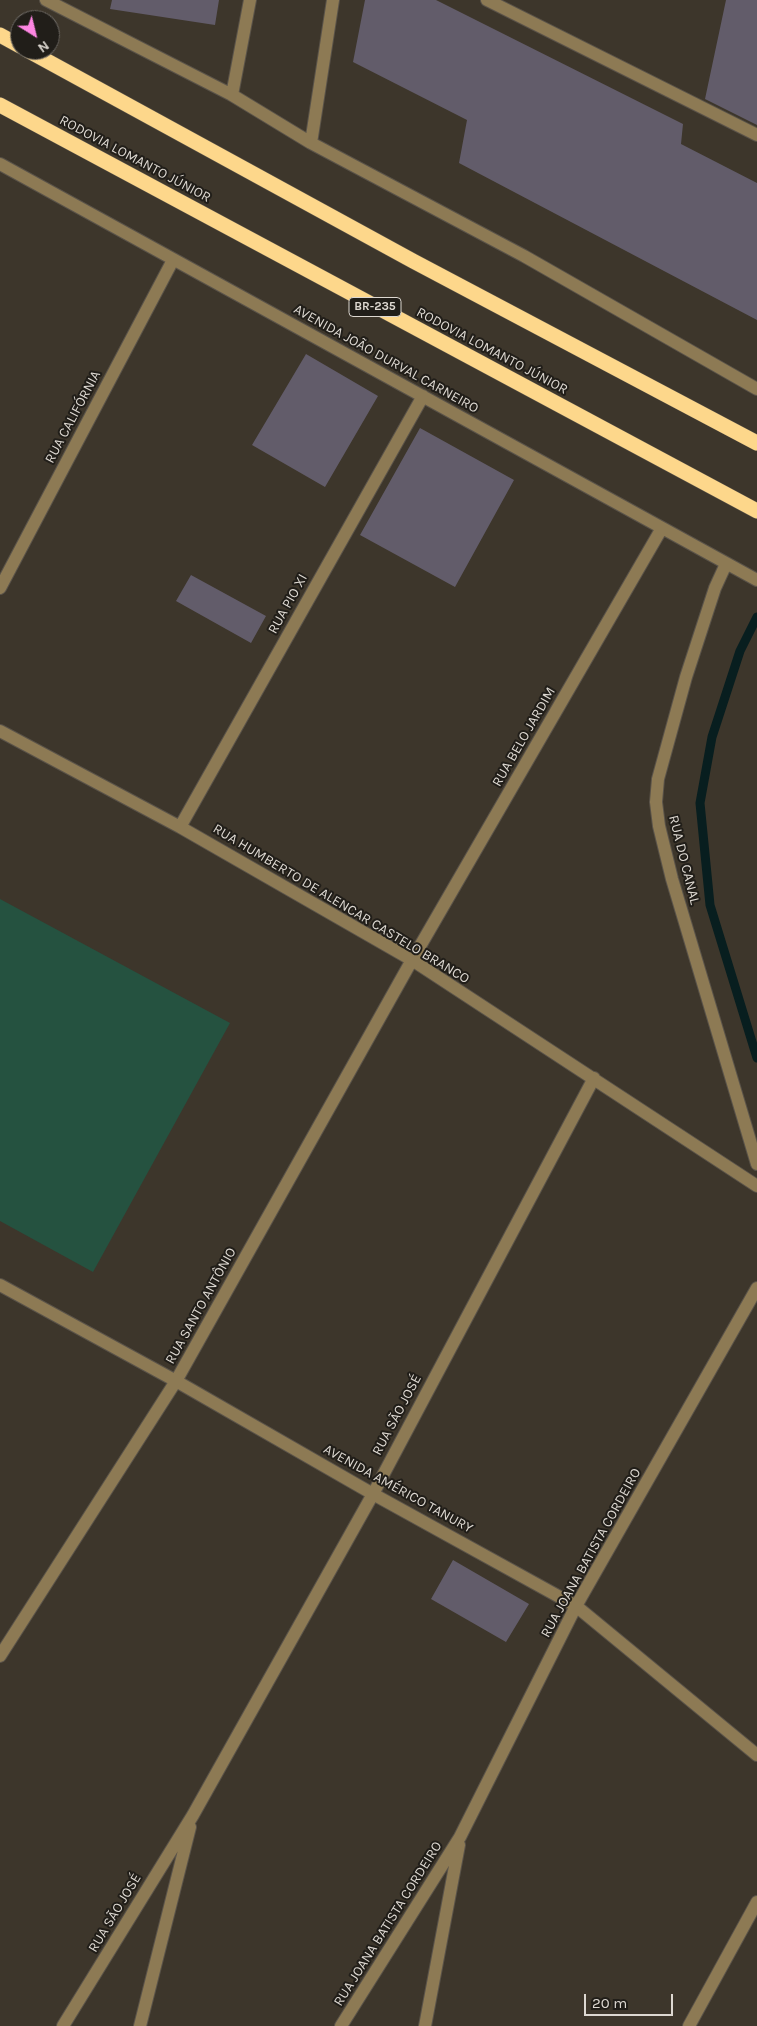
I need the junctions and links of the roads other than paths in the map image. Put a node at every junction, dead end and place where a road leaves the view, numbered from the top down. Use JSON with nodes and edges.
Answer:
{"nodes":[{"id":1,"x":46,"y":0,"type":"edge"},
{"id":2,"x":250,"y":0,"type":"edge"},
{"id":3,"x":332,"y":0,"type":"edge"},
{"id":4,"x":487,"y":0,"type":"edge"},
{"id":5,"x":45,"y":60,"type":"edge"},
{"id":6,"x":232,"y":95,"type":"junction"},
{"id":7,"x":0,"y":105,"type":"edge"},
{"id":8,"x":757,"y":135,"type":"edge"},
{"id":9,"x":311,"y":143,"type":"junction"},
{"id":10,"x":0,"y":164,"type":"edge"},
{"id":11,"x":173,"y":260,"type":"junction"},
{"id":12,"x":757,"y":389,"type":"edge"},
{"id":13,"x":423,"y":396,"type":"junction"},
{"id":14,"x":757,"y":443,"type":"edge"},
{"id":15,"x":757,"y":512,"type":"edge"},
{"id":16,"x":662,"y":528,"type":"junction"},
{"id":17,"x":726,"y":564,"type":"junction"},
{"id":18,"x":757,"y":580,"type":"edge"},
{"id":19,"x":0,"y":588,"type":"edge"},
{"id":20,"x":0,"y":731,"type":"edge"},
{"id":21,"x":180,"y":827,"type":"junction"},
{"id":22,"x":412,"y":960,"type":"junction"},
{"id":23,"x":594,"y":1078,"type":"junction"},
{"id":24,"x":757,"y":1164,"type":"edge"},
{"id":25,"x":757,"y":1186,"type":"edge"},
{"id":26,"x":0,"y":1285,"type":"edge"},
{"id":27,"x":757,"y":1288,"type":"edge"},
{"id":28,"x":176,"y":1381,"type":"junction"},
{"id":29,"x":372,"y":1494,"type":"junction"},
{"id":30,"x":576,"y":1606,"type":"junction"},
{"id":31,"x":0,"y":1656,"type":"edge"},
{"id":32,"x":757,"y":1755,"type":"edge"},
{"id":33,"x":193,"y":1815,"type":"junction"},
{"id":34,"x":460,"y":1837,"type":"junction"},
{"id":35,"x":757,"y":1902,"type":"edge"},
{"id":36,"x":64,"y":2026,"type":"edge"},
{"id":37,"x":140,"y":2026,"type":"edge"},
{"id":38,"x":341,"y":2026,"type":"edge"},
{"id":39,"x":425,"y":2026,"type":"edge"},
{"id":40,"x":689,"y":2026,"type":"edge"}],
"edges":[{"from":1,"to":6,"type":"street"},
{"from":2,"to":6,"type":"street"},
{"from":3,"to":9,"type":"street"},
{"from":4,"to":8,"type":"street"},
{"from":5,"to":14,"type":"highway"},
{"from":6,"to":9,"type":"street"},
{"from":7,"to":15,"type":"highway","name":"RODOVIA LOMANTO JÚNIOR","number":"BR-235"},
{"from":9,"to":12,"type":"street"},
{"from":10,"to":11,"type":"street","name":"AVENIDA JOÃO DURVAL CARNEIRO"},
{"from":11,"to":13,"type":"street","name":"AVENIDA JOÃO DURVAL CARNEIRO"},
{"from":11,"to":19,"type":"street","name":"RUA CALIFÓRNIA"},
{"from":13,"to":16,"type":"street","name":"AVENIDA JOÃO DURVAL CARNEIRO"},
{"from":13,"to":21,"type":"street","name":"RUA PIO XI"},
{"from":16,"to":17,"type":"street","name":"AVENIDA JOÃO DURVAL CARNEIRO"},
{"from":16,"to":22,"type":"street","name":"RUA BELO JARDIM"},
{"from":17,"to":18,"type":"street","name":"AVENIDA JOÃO DURVAL CARNEIRO"},
{"from":17,"to":24,"type":"street","name":"RUA DO CANAL"},
{"from":20,"to":21,"type":"street","name":"RUA HUMBERTO DE ALENCAR CASTELO BRANCO"},
{"from":21,"to":22,"type":"street","name":"RUA HUMBERTO DE ALENCAR CASTELO BRANCO"},
{"from":22,"to":23,"type":"street","name":"RUA HUMBERTO DE ALENCAR CASTELO BRANCO"},
{"from":22,"to":28,"type":"street","name":"RUA SANTO ANTÔNIO"},
{"from":23,"to":25,"type":"street","name":"RUA HUMBERTO DE ALENCAR CASTELO BRANCO"},
{"from":23,"to":29,"type":"street","name":"RUA SÃO JOSÉ"},
{"from":26,"to":28,"type":"street","name":"AVENIDA AMÉRICO TANURY"},
{"from":27,"to":30,"type":"street","name":"RUA JOANA BATISTA CORDEIRO"},
{"from":28,"to":29,"type":"street","name":"AVENIDA AMÉRICO TANURY"},
{"from":28,"to":31,"type":"street","name":"RUA SANTO ANTÔNIO"},
{"from":29,"to":30,"type":"street","name":"AVENIDA AMÉRICO TANURY"},
{"from":29,"to":33,"type":"street","name":"RUA SÃO JOSÉ"},
{"from":30,"to":32,"type":"street","name":"AVENIDA AMÉRICO TANURY"},
{"from":30,"to":34,"type":"street","name":"RUA JOANA BATISTA CORDEIRO"},
{"from":33,"to":36,"type":"street","name":"RUA SÃO JOSÉ"},
{"from":33,"to":37,"type":"street","name":"RUA SÃO JOSÉ"},
{"from":34,"to":38,"type":"street","name":"RUA JOANA BATISTA CORDEIRO"},
{"from":34,"to":39,"type":"street","name":"RUA JOANA BATISTA CORDEIRO"},
{"from":35,"to":40,"type":"street"}]}
